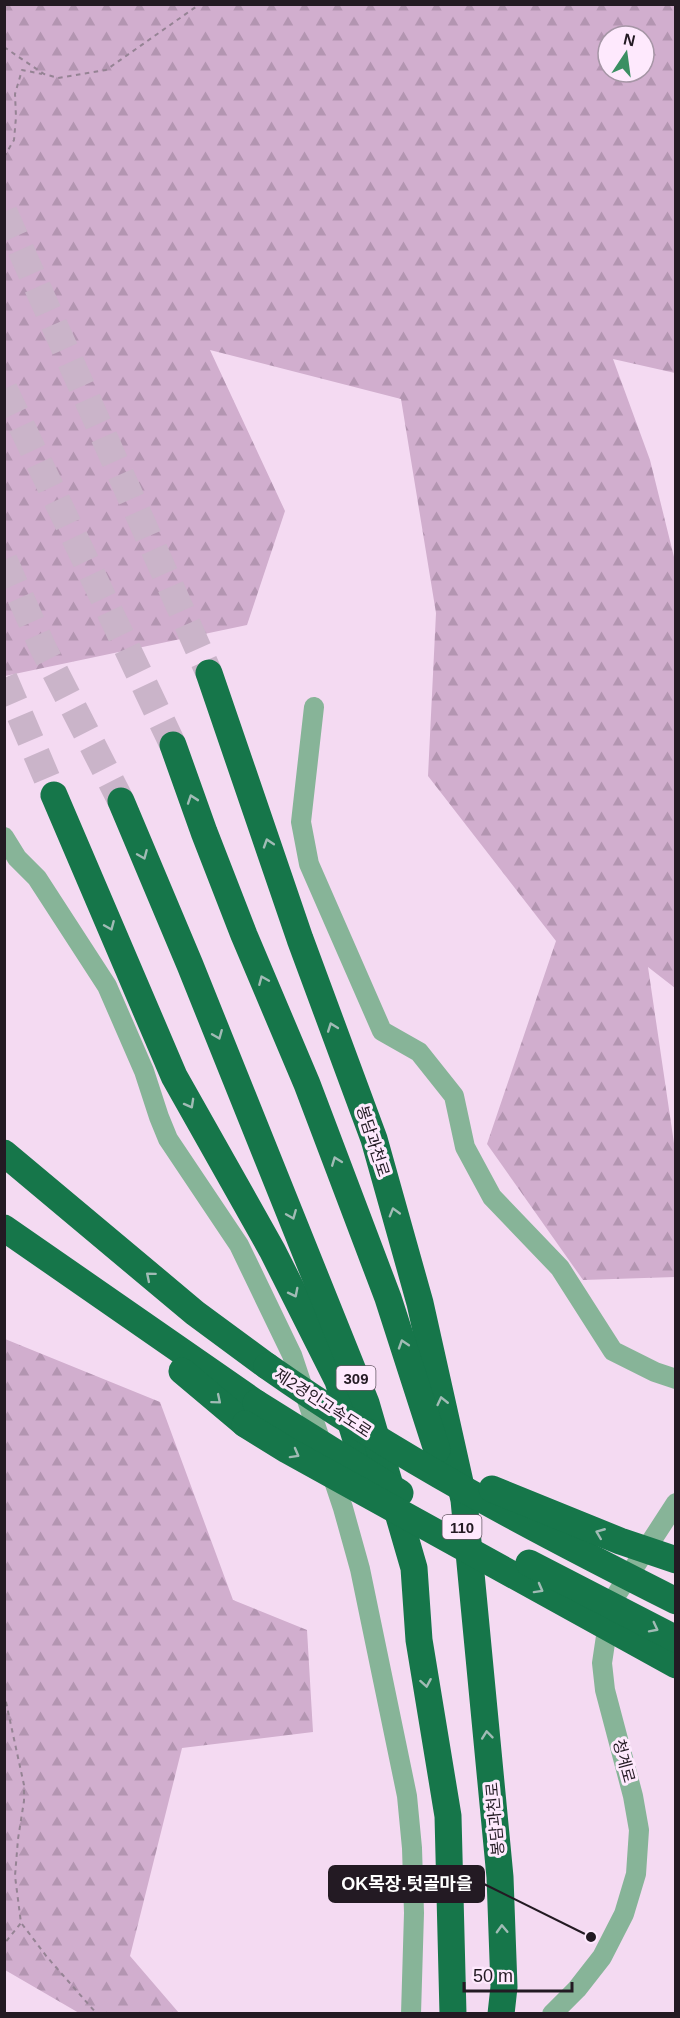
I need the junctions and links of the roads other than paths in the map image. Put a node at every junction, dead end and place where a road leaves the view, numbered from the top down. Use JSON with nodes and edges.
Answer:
{"nodes":[{"id":1,"x":209,"y":673,"type":"tunnel mouth"},
{"id":2,"x":314,"y":707,"type":"dead end"},
{"id":3,"x":173,"y":745,"type":"tunnel mouth"},
{"id":4,"x":54,"y":795,"type":"tunnel mouth"},
{"id":5,"x":121,"y":801,"type":"tunnel mouth"},
{"id":6,"x":4,"y":837,"type":"edge"},
{"id":7,"x":4,"y":1153,"type":"edge"},
{"id":8,"x":4,"y":1228,"type":"edge"},
{"id":9,"x":267,"y":1366,"type":"junction"},
{"id":10,"x":675,"y":1378,"type":"edge"},
{"id":11,"x":251,"y":1414,"type":"junction"},
{"id":12,"x":675,"y":1503,"type":"edge"},
{"id":13,"x":675,"y":1560,"type":"edge"},
{"id":14,"x":675,"y":1601,"type":"edge"},
{"id":15,"x":476,"y":1624,"type":"junction"},
{"id":16,"x":675,"y":1639,"type":"edge"},
{"id":17,"x":418,"y":1640,"type":"junction"},
{"id":18,"x":675,"y":1665,"type":"edge"},
{"id":19,"x":451,"y":2005,"type":"edge"},
{"id":20,"x":411,"y":2013,"type":"edge"},
{"id":21,"x":501,"y":2013,"type":"edge"},
{"id":22,"x":552,"y":2013,"type":"edge"}],
"edges":[{"from":15,"to":1,"type":"highway","name":"봉담과천로","one_way":true},
{"from":2,"to":10,"type":"street"},
{"from":15,"to":3,"type":"highway","name":"봉담과천로","one_way":true},
{"from":4,"to":17,"type":"highway","one_way":true},
{"from":5,"to":17,"type":"highway","number":"309","one_way":true},
{"from":6,"to":20,"type":"street"},
{"from":9,"to":7,"type":"highway","name":"제2경인고속도로","number":"110","one_way":true},
{"from":8,"to":11,"type":"highway","number":"110","one_way":true},
{"from":13,"to":9,"type":"highway","one_way":true,"bridge":true},
{"from":9,"to":14,"type":"highway","name":"제2경인고속도로","number":"110","bridge":true},
{"from":11,"to":16,"type":"highway","number":"110","one_way":true,"bridge":true},
{"from":11,"to":18,"type":"highway","one_way":true,"bridge":true},
{"from":12,"to":22,"type":"street","name":"청계로"},
{"from":21,"to":15,"type":"highway","name":"봉담과천로","one_way":true},
{"from":17,"to":19,"type":"highway","number":"309","one_way":true}]}
